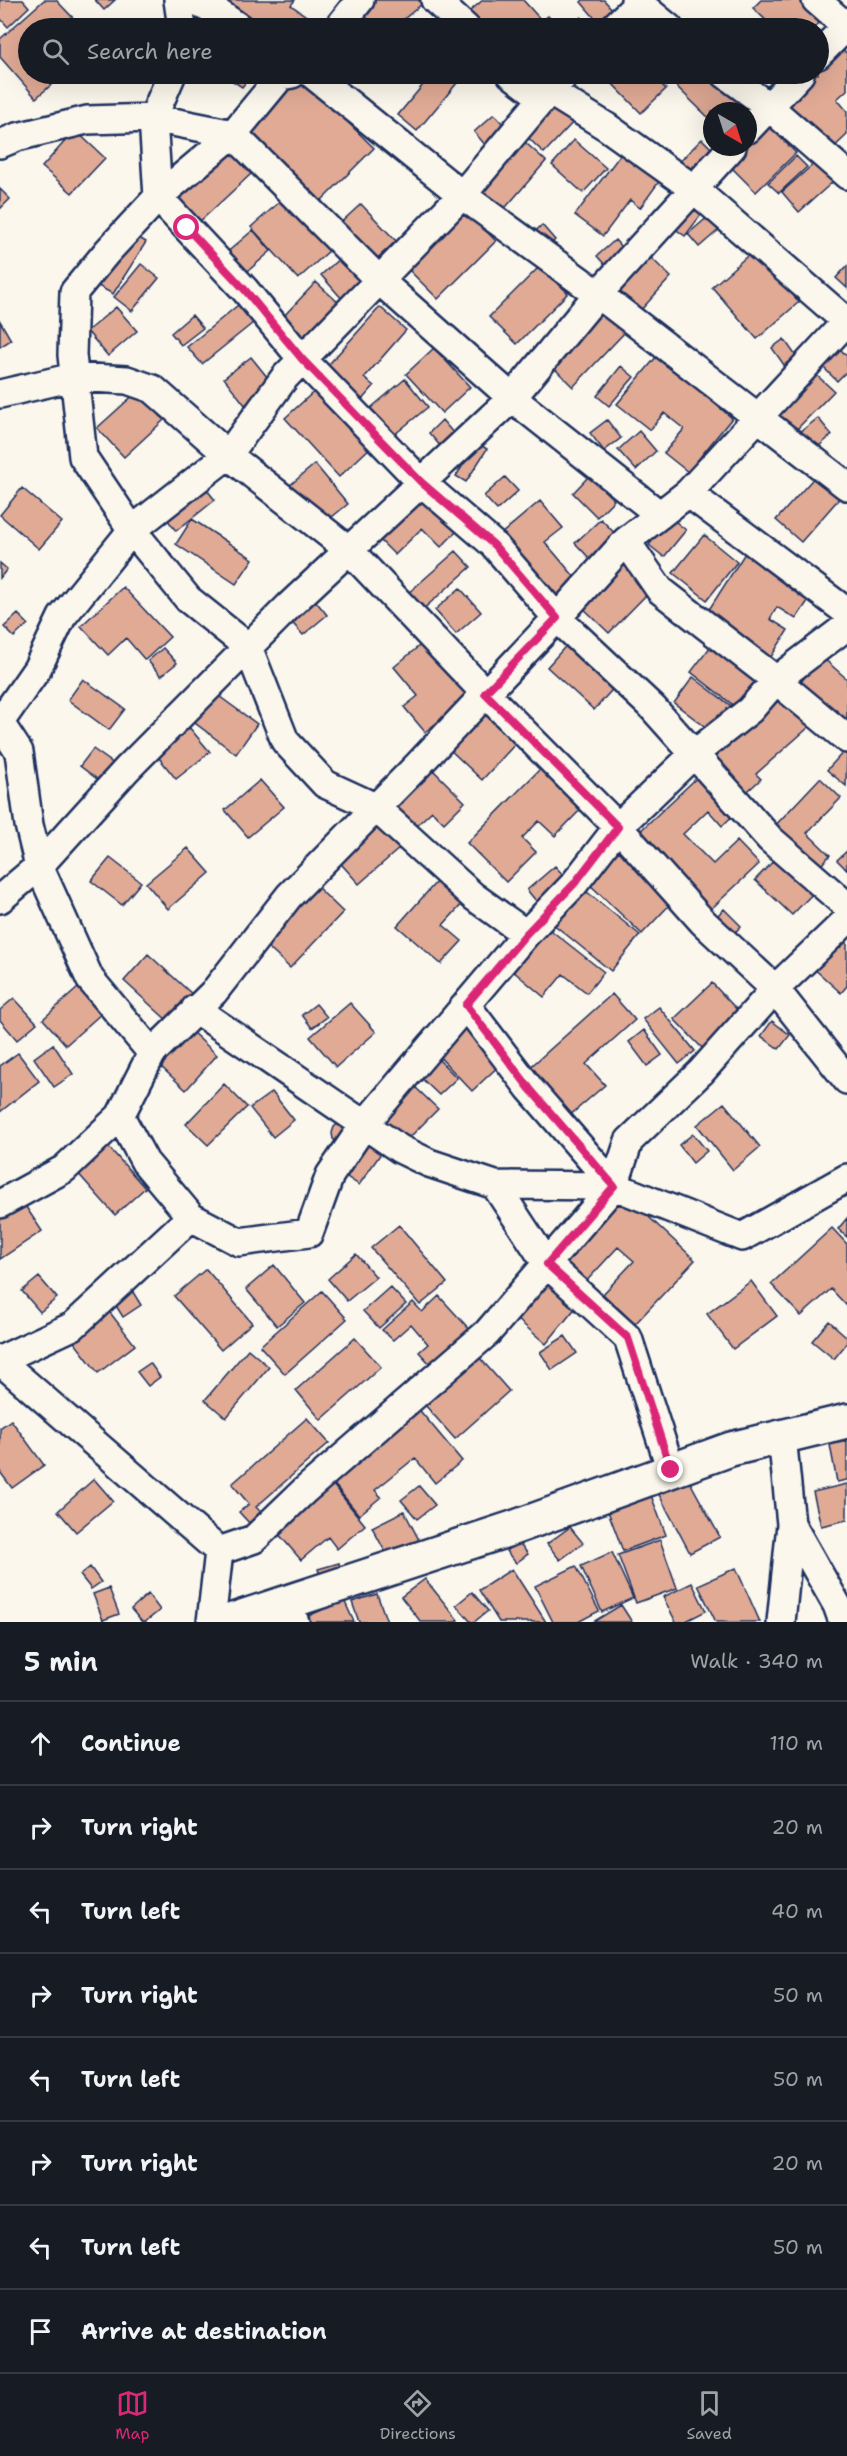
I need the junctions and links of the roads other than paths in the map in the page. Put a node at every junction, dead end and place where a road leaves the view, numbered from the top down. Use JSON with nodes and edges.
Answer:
{"nodes":[{"id":1,"x":178,"y":0,"type":"edge"},
{"id":2,"x":192,"y":0,"type":"edge"},
{"id":3,"x":360,"y":0,"type":"edge"},
{"id":4,"x":435,"y":0,"type":"edge"},
{"id":5,"x":816,"y":0,"type":"edge"},
{"id":6,"x":639,"y":1,"type":"edge"},
{"id":7,"x":181,"y":18,"type":"edge"},
{"id":8,"x":226,"y":18,"type":"edge"},
{"id":9,"x":346,"y":18,"type":"edge"},
{"id":10,"x":455,"y":18,"type":"edge"},
{"id":11,"x":623,"y":18,"type":"edge"},
{"id":12,"x":658,"y":18,"type":"edge"},
{"id":13,"x":847,"y":26,"type":"edge"},
{"id":14,"x":829,"y":45,"type":"edge"},
{"id":15,"x":168,"y":84,"type":"edge"},
{"id":16,"x":274,"y":84,"type":"edge"},
{"id":17,"x":324,"y":84,"type":"edge"},
{"id":18,"x":524,"y":84,"type":"edge"},
{"id":19,"x":551,"y":84,"type":"edge"},
{"id":20,"x":555,"y":84,"type":"edge"},
{"id":21,"x":559,"y":84,"type":"edge"},
{"id":22,"x":738,"y":84,"type":"edge"},
{"id":23,"x":790,"y":84,"type":"edge"},
{"id":24,"x":768,"y":106,"type":"junction"},
{"id":25,"x":153,"y":118,"type":"junction"},
{"id":26,"x":757,"y":119,"type":"edge"},
{"id":27,"x":232,"y":134,"type":"junction"},
{"id":28,"x":0,"y":144,"type":"edge"},
{"id":29,"x":724,"y":156,"type":"edge"},
{"id":30,"x":847,"y":175,"type":"edge"},
{"id":31,"x":694,"y":189,"type":"junction"},
{"id":32,"x":462,"y":195,"type":"junction"},
{"id":33,"x":158,"y":197,"type":"junction"},
{"id":34,"x":379,"y":280,"type":"junction"},
{"id":35,"x":598,"y":294,"type":"junction"},
{"id":36,"x":847,"y":322,"type":"edge"},
{"id":37,"x":302,"y":359,"type":"junction"},
{"id":38,"x":74,"y":377,"type":"junction"},
{"id":39,"x":0,"y":394,"type":"edge"},
{"id":40,"x":512,"y":398,"type":"junction"},
{"id":41,"x":758,"y":418,"type":"junction"},
{"id":42,"x":228,"y":455,"type":"junction"},
{"id":43,"x":421,"y":482,"type":"junction"},
{"id":44,"x":847,"y":486,"type":"edge"},
{"id":45,"x":688,"y":493,"type":"junction"},
{"id":46,"x":660,"y":515,"type":"junction"},
{"id":47,"x":132,"y":530,"type":"junction"},
{"id":48,"x":626,"y":541,"type":"junction"},
{"id":49,"x":349,"y":550,"type":"junction"},
{"id":50,"x":847,"y":612,"type":"edge"},
{"id":51,"x":557,"y":618,"type":"junction"},
{"id":52,"x":847,"y":626,"type":"edge"},
{"id":53,"x":248,"y":647,"type":"junction"},
{"id":54,"x":776,"y":680,"type":"junction"},
{"id":55,"x":485,"y":693,"type":"junction"},
{"id":56,"x":0,"y":722,"type":"edge"},
{"id":57,"x":847,"y":739,"type":"edge"},
{"id":58,"x":694,"y":754,"type":"junction"},
{"id":59,"x":375,"y":807,"type":"junction"},
{"id":60,"x":618,"y":827,"type":"junction"},
{"id":61,"x":39,"y":866,"type":"junction"},
{"id":62,"x":0,"y":899,"type":"edge"},
{"id":63,"x":847,"y":906,"type":"edge"},
{"id":64,"x":847,"y":920,"type":"edge"},
{"id":65,"x":526,"y":934,"type":"junction"},
{"id":66,"x":775,"y":989,"type":"junction"},
{"id":67,"x":466,"y":1005,"type":"junction"},
{"id":68,"x":195,"y":1009,"type":"junction"},
{"id":69,"x":152,"y":1053,"type":"junction"},
{"id":70,"x":847,"y":1080,"type":"edge"},
{"id":71,"x":120,"y":1116,"type":"junction"},
{"id":72,"x":364,"y":1125,"type":"junction"},
{"id":73,"x":847,"y":1178,"type":"edge"},
{"id":74,"x":495,"y":1185,"type":"junction"},
{"id":75,"x":614,"y":1186,"type":"junction"},
{"id":76,"x":0,"y":1204,"type":"edge"},
{"id":77,"x":191,"y":1217,"type":"junction"},
{"id":78,"x":547,"y":1264,"type":"junction"},
{"id":79,"x":0,"y":1361,"type":"edge"},
{"id":80,"x":847,"y":1421,"type":"edge"},
{"id":81,"x":782,"y":1436,"type":"junction"},
{"id":82,"x":671,"y":1470,"type":"junction"},
{"id":83,"x":791,"y":1524,"type":"junction"},
{"id":84,"x":219,"y":1551,"type":"junction"},
{"id":85,"x":290,"y":1612,"type":"edge"},
{"id":86,"x":211,"y":1622,"type":"edge"},
{"id":87,"x":227,"y":1622,"type":"edge"},
{"id":88,"x":781,"y":1622,"type":"edge"},
{"id":89,"x":843,"y":1622,"type":"edge"}],
"edges":[{"from":1,"to":7,"type":"street"},
{"from":2,"to":8,"type":"street"},
{"from":3,"to":9,"type":"street"},
{"from":4,"to":10,"type":"street"},
{"from":5,"to":13,"type":"street"},
{"from":6,"to":11,"type":"street"},
{"from":6,"to":12,"type":"street"},
{"from":13,"to":14,"type":"street"},
{"from":15,"to":25,"type":"street"},
{"from":16,"to":27,"type":"street"},
{"from":17,"to":32,"type":"street"},
{"from":18,"to":19,"type":"street"},
{"from":20,"to":32,"type":"street"},
{"from":21,"to":31,"type":"street"},
{"from":22,"to":24,"type":"street"},
{"from":23,"to":24,"type":"street"},
{"from":24,"to":26,"type":"street"},
{"from":24,"to":30,"type":"street"},
{"from":25,"to":27,"type":"street"},
{"from":25,"to":28,"type":"street"},
{"from":25,"to":33,"type":"street"},
{"from":27,"to":33,"type":"street"},
{"from":27,"to":34,"type":"street"},
{"from":29,"to":31,"type":"street"},
{"from":31,"to":35,"type":"street"},
{"from":31,"to":36,"type":"street"},
{"from":32,"to":34,"type":"street"},
{"from":32,"to":35,"type":"street"},
{"from":33,"to":37,"type":"street"},
{"from":33,"to":38,"type":"street"},
{"from":34,"to":37,"type":"street"},
{"from":34,"to":40,"type":"street"},
{"from":35,"to":40,"type":"street"},
{"from":35,"to":41,"type":"street"},
{"from":36,"to":41,"type":"street"},
{"from":37,"to":42,"type":"street"},
{"from":37,"to":43,"type":"street"},
{"from":38,"to":39,"type":"street"},
{"from":38,"to":42,"type":"street"},
{"from":38,"to":47,"type":"street"},
{"from":40,"to":43,"type":"street"},
{"from":40,"to":46,"type":"street"},
{"from":41,"to":44,"type":"street"},
{"from":41,"to":45,"type":"street"},
{"from":42,"to":47,"type":"street"},
{"from":42,"to":49,"type":"street"},
{"from":43,"to":49,"type":"street"},
{"from":43,"to":51,"type":"street"},
{"from":45,"to":46,"type":"street"},
{"from":45,"to":50,"type":"street"},
{"from":46,"to":48,"type":"street"},
{"from":47,"to":53,"type":"street"},
{"from":47,"to":56,"type":"street"},
{"from":48,"to":51,"type":"street"},
{"from":48,"to":54,"type":"street"},
{"from":49,"to":53,"type":"street"},
{"from":49,"to":55,"type":"street"},
{"from":51,"to":55,"type":"street"},
{"from":51,"to":58,"type":"street"},
{"from":52,"to":54,"type":"street"},
{"from":53,"to":59,"type":"street"},
{"from":53,"to":61,"type":"street"},
{"from":54,"to":57,"type":"street"},
{"from":54,"to":58,"type":"street"},
{"from":55,"to":59,"type":"street"},
{"from":55,"to":60,"type":"street"},
{"from":56,"to":61,"type":"street"},
{"from":58,"to":60,"type":"street"},
{"from":58,"to":63,"type":"street"},
{"from":59,"to":65,"type":"street"},
{"from":59,"to":68,"type":"street"},
{"from":60,"to":65,"type":"street"},
{"from":60,"to":66,"type":"street"},
{"from":61,"to":62,"type":"street"},
{"from":61,"to":69,"type":"street"},
{"from":64,"to":66,"type":"street"},
{"from":65,"to":67,"type":"street"},
{"from":66,"to":70,"type":"street"},
{"from":66,"to":75,"type":"street"},
{"from":67,"to":72,"type":"street"},
{"from":67,"to":75,"type":"street"},
{"from":68,"to":69,"type":"street"},
{"from":68,"to":72,"type":"street"},
{"from":69,"to":71,"type":"street"},
{"from":71,"to":76,"type":"street"},
{"from":71,"to":77,"type":"street"},
{"from":72,"to":74,"type":"street"},
{"from":72,"to":77,"type":"street"},
{"from":73,"to":75,"type":"street"},
{"from":74,"to":75,"type":"street"},
{"from":74,"to":78,"type":"street"},
{"from":75,"to":78,"type":"street"},
{"from":77,"to":79,"type":"street"},
{"from":78,"to":82,"type":"street"},
{"from":78,"to":84,"type":"street"},
{"from":79,"to":84,"type":"street"},
{"from":80,"to":81,"type":"street"},
{"from":81,"to":82,"type":"street"},
{"from":81,"to":83,"type":"street"},
{"from":82,"to":85,"type":"street"},
{"from":83,"to":88,"type":"street"},
{"from":83,"to":89,"type":"street"},
{"from":84,"to":86,"type":"street"},
{"from":85,"to":87,"type":"street"}]}
